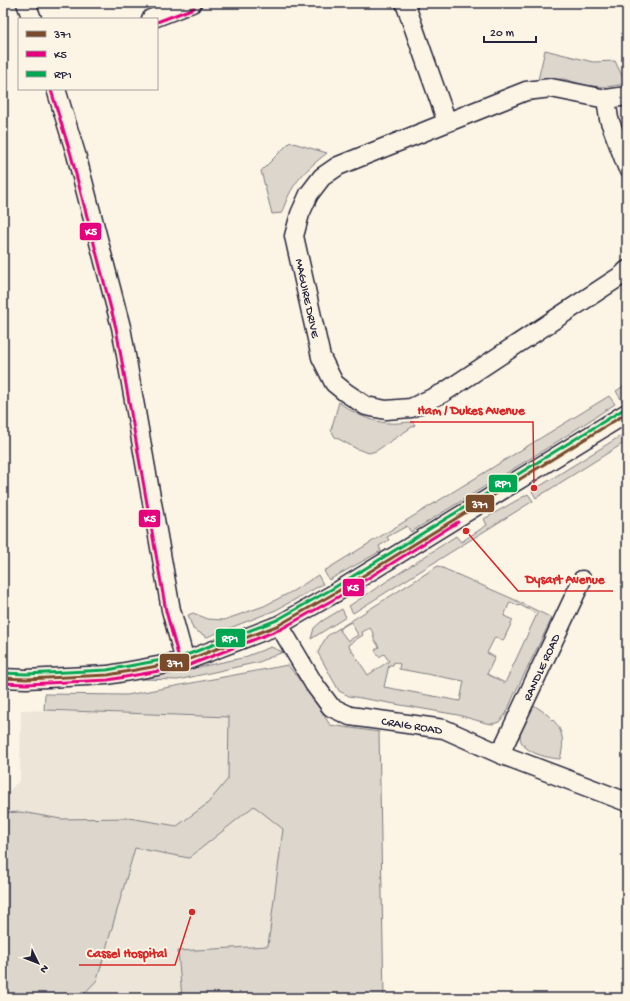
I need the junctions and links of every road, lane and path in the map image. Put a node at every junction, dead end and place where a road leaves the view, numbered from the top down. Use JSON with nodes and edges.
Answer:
{"nodes":[{"id":1,"x":26,"y":3,"type":"edge"},
{"id":2,"x":192,"y":3,"type":"edge"},
{"id":3,"x":405,"y":3,"type":"edge"},
{"id":4,"x":32,"y":18,"type":"edge"},
{"id":5,"x":154,"y":18,"type":"edge"},
{"id":6,"x":56,"y":90,"type":"edge"},
{"id":7,"x":627,"y":96,"type":"edge"},
{"id":8,"x":606,"y":99,"type":"junction"},
{"id":9,"x":447,"y":122,"type":"junction"},
{"id":10,"x":627,"y":167,"type":"edge"},
{"id":11,"x":627,"y":270,"type":"edge"},
{"id":12,"x":627,"y":413,"type":"edge"},
{"id":13,"x":582,"y":580,"type":"dead end"},
{"id":14,"x":279,"y":625,"type":"junction"},
{"id":15,"x":185,"y":661,"type":"junction"},
{"id":16,"x":3,"y":678,"type":"edge"},
{"id":17,"x":500,"y":754,"type":"junction"},
{"id":18,"x":627,"y":802,"type":"edge"}],
"edges":[{"from":1,"to":4,"type":"street"},
{"from":2,"to":5,"type":"street"},
{"from":3,"to":9,"type":"street"},
{"from":6,"to":15,"type":"street"},
{"from":7,"to":8,"type":"street","name":"MAGUIRE DRIVE"},
{"from":8,"to":9,"type":"street","name":"MAGUIRE DRIVE"},
{"from":8,"to":10,"type":"street"},
{"from":9,"to":11,"type":"street","name":"MAGUIRE DRIVE"},
{"from":12,"to":14,"type":"street"},
{"from":13,"to":17,"type":"street","name":"RANDLE ROAD"},
{"from":14,"to":15,"type":"street"},
{"from":14,"to":17,"type":"street","name":"CRAIG ROAD"},
{"from":15,"to":16,"type":"street"},
{"from":17,"to":18,"type":"street","name":"CRAIG ROAD"}]}
